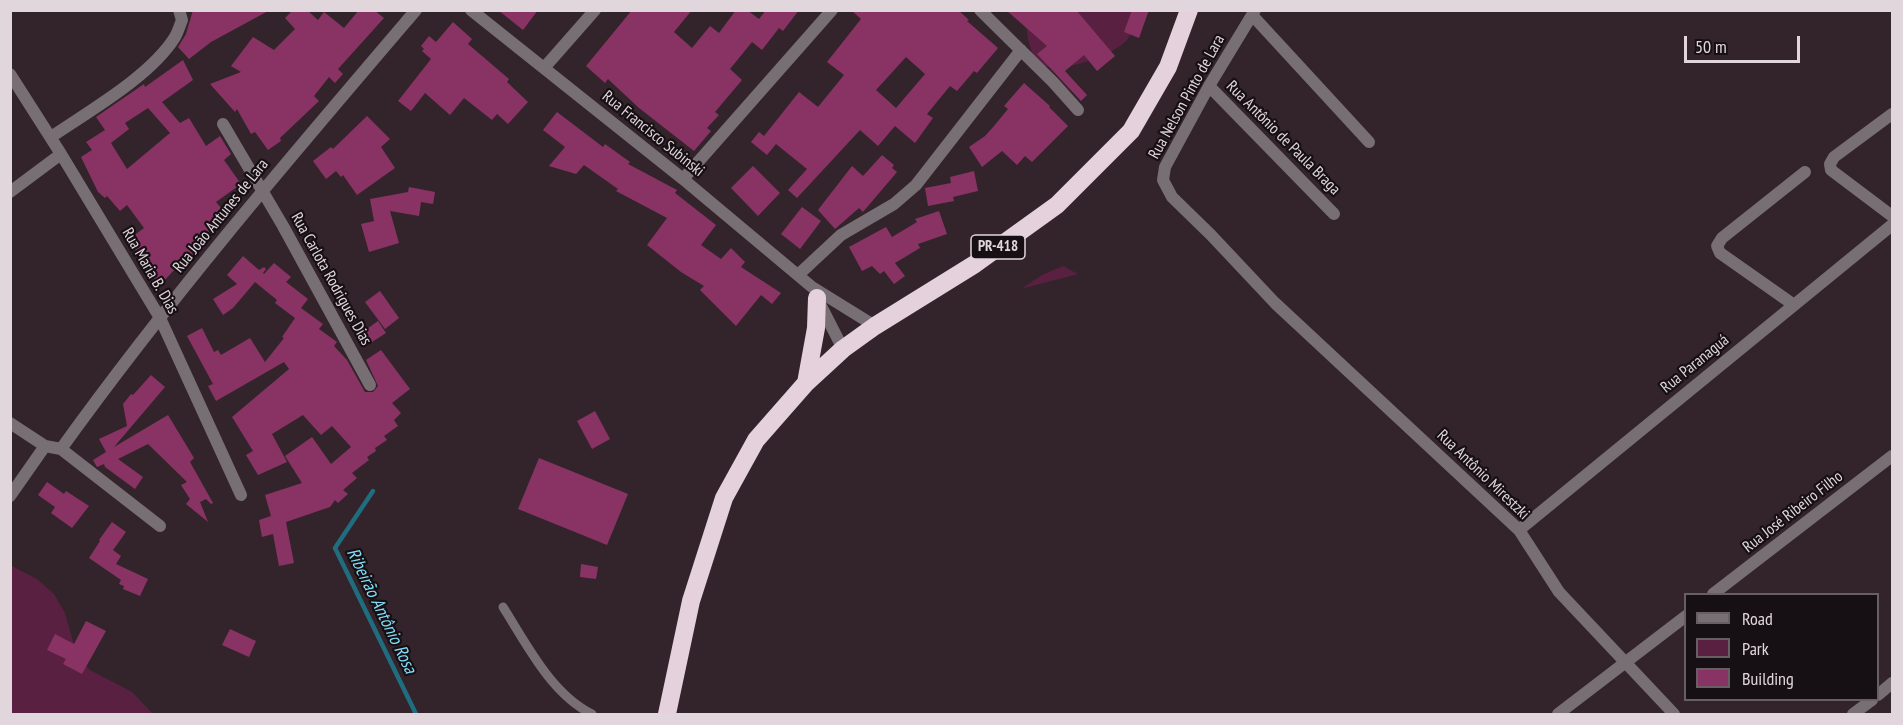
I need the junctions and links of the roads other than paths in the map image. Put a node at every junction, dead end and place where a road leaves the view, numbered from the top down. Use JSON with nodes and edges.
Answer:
{"nodes":[{"id":1,"x":179,"y":10,"type":"edge"},
{"id":2,"x":416,"y":10,"type":"edge"},
{"id":3,"x":471,"y":10,"type":"edge"},
{"id":4,"x":595,"y":10,"type":"edge"},
{"id":5,"x":832,"y":10,"type":"edge"},
{"id":6,"x":980,"y":10,"type":"edge"},
{"id":7,"x":1189,"y":10,"type":"edge"},
{"id":8,"x":1254,"y":13,"type":"edge"},
{"id":9,"x":1021,"y":50,"type":"junction"},
{"id":10,"x":544,"y":68,"type":"junction"},
{"id":11,"x":10,"y":74,"type":"edge"},
{"id":12,"x":1209,"y":86,"type":"junction"},
{"id":13,"x":1078,"y":110,"type":"dead end"},
{"id":14,"x":1893,"y":114,"type":"edge"},
{"id":15,"x":223,"y":124,"type":"dead end"},
{"id":16,"x":51,"y":137,"type":"junction"},
{"id":17,"x":1369,"y":142,"type":"dead end"},
{"id":18,"x":61,"y":154,"type":"junction"},
{"id":19,"x":1805,"y":172,"type":"dead end"},
{"id":20,"x":683,"y":179,"type":"junction"},
{"id":21,"x":262,"y":190,"type":"junction"},
{"id":22,"x":10,"y":192,"type":"edge"},
{"id":23,"x":1334,"y":213,"type":"dead end"},
{"id":24,"x":1893,"y":216,"type":"edge"},
{"id":25,"x":1893,"y":225,"type":"edge"},
{"id":26,"x":798,"y":276,"type":"junction"},
{"id":27,"x":814,"y":293,"type":"junction"},
{"id":28,"x":1275,"y":303,"type":"joint"},
{"id":29,"x":1794,"y":305,"type":"junction"},
{"id":30,"x":160,"y":318,"type":"junction"},
{"id":31,"x":875,"y":326,"type":"junction"},
{"id":32,"x":843,"y":349,"type":"junction"},
{"id":33,"x":806,"y":383,"type":"junction"},
{"id":34,"x":370,"y":386,"type":"dead end"},
{"id":35,"x":10,"y":423,"type":"edge"},
{"id":36,"x":45,"y":446,"type":"junction"},
{"id":37,"x":61,"y":449,"type":"junction"},
{"id":38,"x":1893,"y":456,"type":"edge"},
{"id":39,"x":241,"y":495,"type":"dead end"},
{"id":40,"x":10,"y":496,"type":"edge"},
{"id":41,"x":160,"y":526,"type":"dead end"},
{"id":42,"x":1519,"y":530,"type":"junction"},
{"id":43,"x":1714,"y":593,"type":"edge"},
{"id":44,"x":502,"y":607,"type":"dead end"},
{"id":45,"x":1684,"y":618,"type":"edge"},
{"id":46,"x":1624,"y":663,"type":"junction"},
{"id":47,"x":1893,"y":683,"type":"edge"},
{"id":48,"x":1879,"y":694,"type":"edge"},
{"id":49,"x":1869,"y":701,"type":"edge"},
{"id":50,"x":592,"y":714,"type":"edge"},
{"id":51,"x":667,"y":714,"type":"edge"},
{"id":52,"x":1558,"y":714,"type":"edge"},
{"id":53,"x":1674,"y":714,"type":"edge"},
{"id":54,"x":1853,"y":714,"type":"edge"}],
"edges":[{"from":1,"to":16,"type":"street"},
{"from":2,"to":21,"type":"street","name":"Rua João Antunes de Lara"},
{"from":3,"to":10,"type":"street","name":"Rua Francisco Subinski"},
{"from":4,"to":10,"type":"street"},
{"from":5,"to":20,"type":"street"},
{"from":6,"to":9,"type":"street"},
{"from":7,"to":31,"type":"highway","number":"PR-418"},
{"from":8,"to":12,"type":"street","name":"Rua Nelson Pinto de Lara"},
{"from":8,"to":17,"type":"street"},
{"from":9,"to":13,"type":"street"},
{"from":9,"to":26,"type":"street"},
{"from":10,"to":20,"type":"street","name":"Rua Francisco Subinski"},
{"from":11,"to":16,"type":"street","name":"Rua Maria B. Dias"},
{"from":12,"to":23,"type":"street","name":"Rua Antônio de Paula Braga"},
{"from":12,"to":28,"type":"street","name":"Rua Nelson Pinto de Lara"},
{"from":14,"to":24,"type":"street"},
{"from":15,"to":21,"type":"street","name":"Rua Carlota Rodrigues Dias"},
{"from":16,"to":18,"type":"street","name":"Rua Maria B. Dias"},
{"from":18,"to":22,"type":"street"},
{"from":18,"to":30,"type":"street","name":"Rua Maria B. Dias"},
{"from":19,"to":29,"type":"street"},
{"from":20,"to":26,"type":"street","name":"Rua Francisco Subinski"},
{"from":21,"to":30,"type":"street","name":"Rua João Antunes de Lara"},
{"from":21,"to":34,"type":"street","name":"Rua Carlota Rodrigues Dias"},
{"from":25,"to":29,"type":"street","name":"Rua Paranaguá"},
{"from":26,"to":27,"type":"street","name":"Rua Francisco Subinski"},
{"from":27,"to":31,"type":"street","name":"Rua Francisco Subinski"},
{"from":27,"to":32,"type":"street","name":"Rua Francisco Subinski"},
{"from":27,"to":33,"type":"highway"},
{"from":28,"to":42,"type":"street","name":"Rua Antônio Mirestzki"},
{"from":29,"to":42,"type":"street","name":"Rua Paranaguá"},
{"from":30,"to":37,"type":"street","name":"Rua João Antunes de Lara"},
{"from":30,"to":39,"type":"street","name":"Rua Maria B. Dias"},
{"from":31,"to":32,"type":"highway","number":"PR-418"},
{"from":32,"to":33,"type":"highway","number":"PR-418"},
{"from":33,"to":51,"type":"highway","number":"PR-418"},
{"from":35,"to":36,"type":"street"},
{"from":36,"to":37,"type":"street"},
{"from":36,"to":40,"type":"street"},
{"from":37,"to":41,"type":"street"},
{"from":38,"to":43,"type":"street","name":"Rua José Ribeiro Filho"},
{"from":42,"to":46,"type":"street","name":"Rua Antônio Mirestzki"},
{"from":44,"to":50,"type":"lane"},
{"from":45,"to":46,"type":"street"},
{"from":46,"to":52,"type":"street"},
{"from":46,"to":53,"type":"street","name":"Rua Antônio Mirestzki"},
{"from":47,"to":48,"type":"street"},
{"from":49,"to":54,"type":"street"}]}
